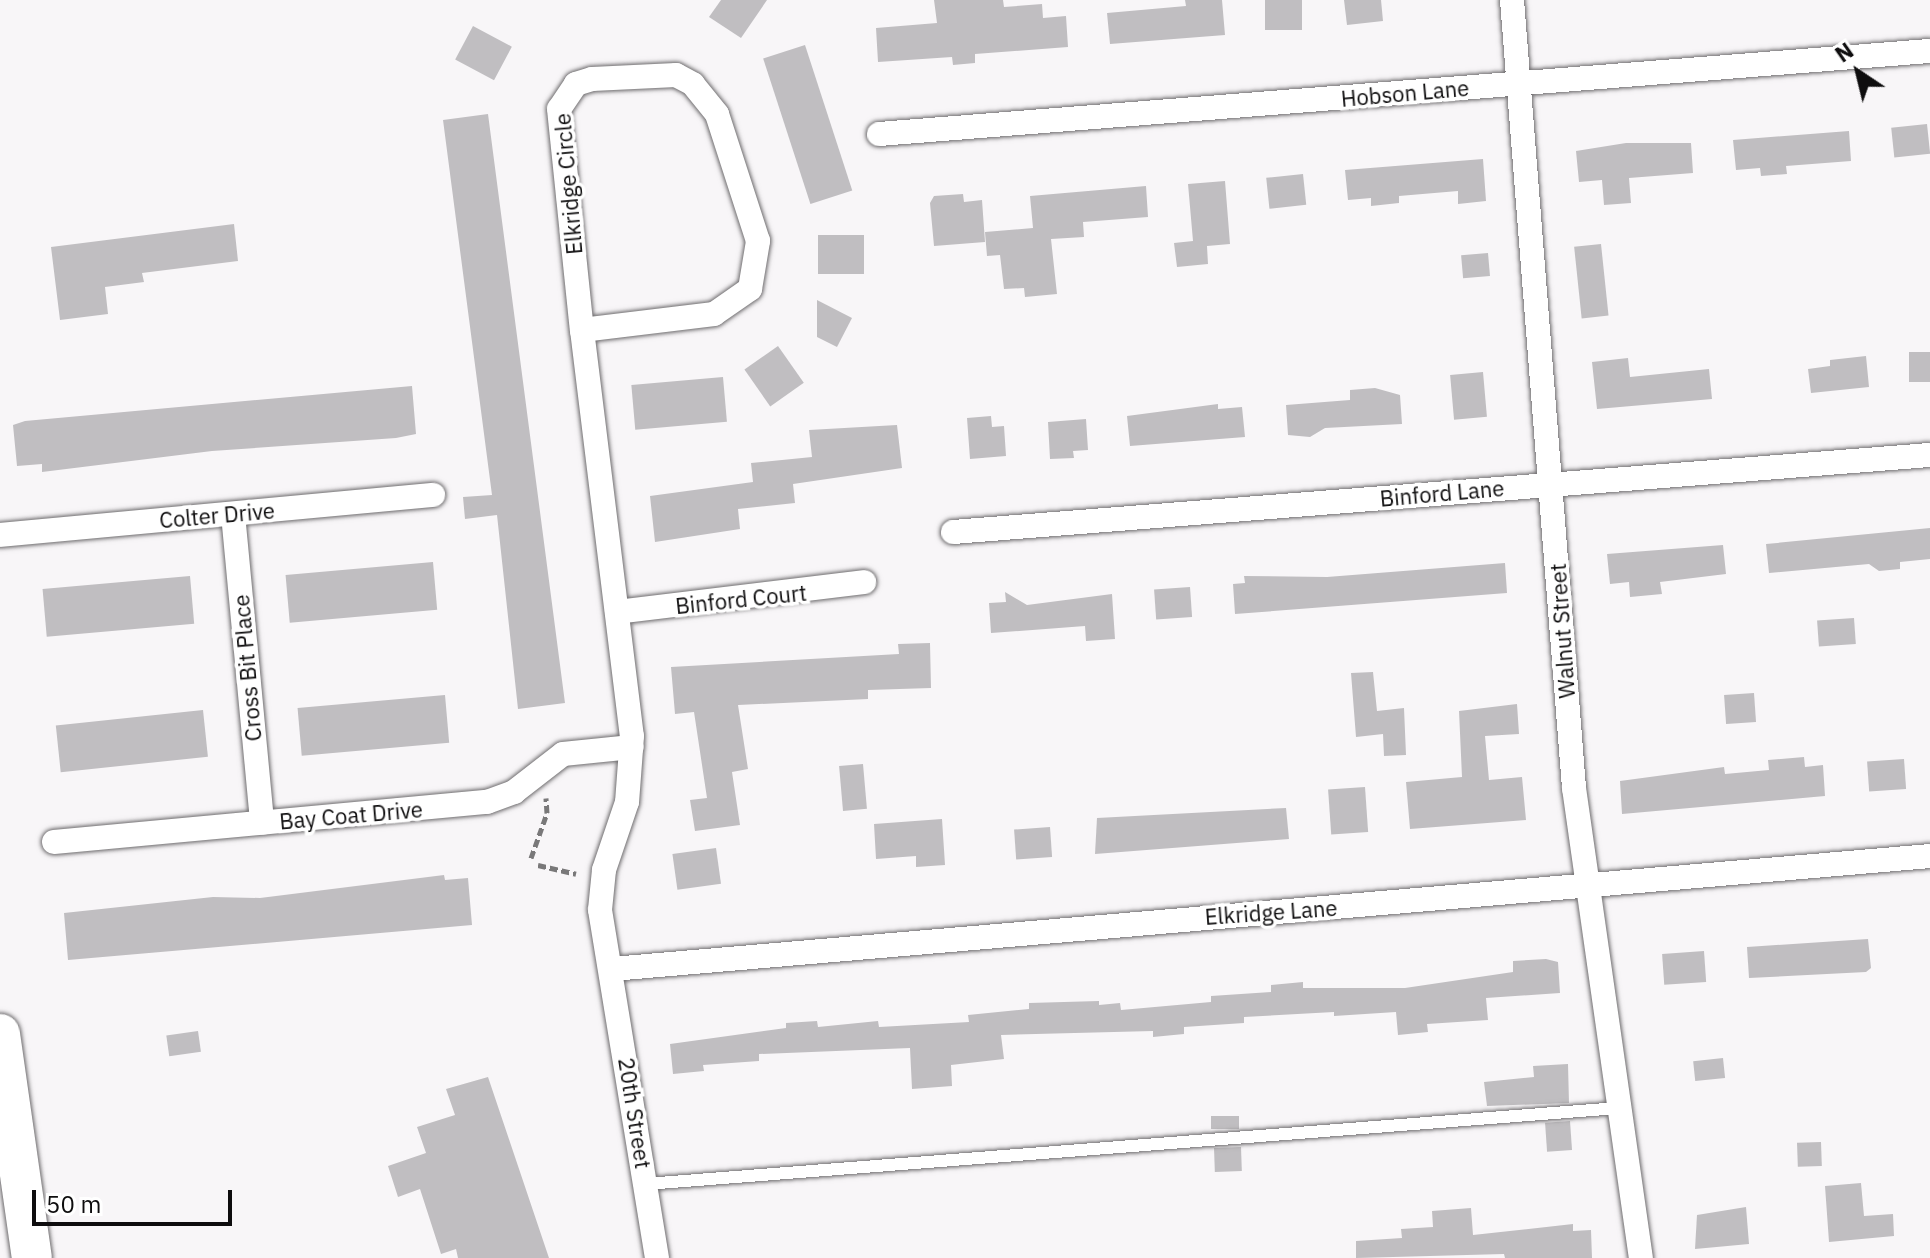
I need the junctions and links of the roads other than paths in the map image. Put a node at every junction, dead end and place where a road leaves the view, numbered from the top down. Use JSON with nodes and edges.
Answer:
{"nodes":[{"id":1,"x":1512,"y":0,"type":"edge"},
{"id":2,"x":1930,"y":51,"type":"edge"},
{"id":3,"x":1519,"y":84,"type":"junction"},
{"id":4,"x":879,"y":134,"type":"dead end"},
{"id":5,"x":582,"y":330,"type":"junction"},
{"id":6,"x":1930,"y":455,"type":"edge"},
{"id":7,"x":1551,"y":485,"type":"junction"},
{"id":8,"x":433,"y":495,"type":"dead end"},
{"id":9,"x":233,"y":514,"type":"junction"},
{"id":10,"x":953,"y":532,"type":"dead end"},
{"id":11,"x":0,"y":535,"type":"edge"},
{"id":12,"x":864,"y":582,"type":"dead end"},
{"id":13,"x":617,"y":612,"type":"junction"},
{"id":14,"x":632,"y":747,"type":"junction"},
{"id":15,"x":262,"y":823,"type":"junction"},
{"id":16,"x":54,"y":842,"type":"dead end"},
{"id":17,"x":1930,"y":856,"type":"edge"},
{"id":18,"x":1586,"y":885,"type":"junction"},
{"id":19,"x":612,"y":969,"type":"junction"},
{"id":20,"x":0,"y":1034,"type":"edge"},
{"id":21,"x":1619,"y":1108,"type":"junction"},
{"id":22,"x":646,"y":1184,"type":"junction"},
{"id":23,"x":32,"y":1258,"type":"edge"},
{"id":24,"x":657,"y":1258,"type":"edge"},
{"id":25,"x":1641,"y":1258,"type":"edge"}],
"edges":[{"from":1,"to":3,"type":"street","name":"Walnut Street"},
{"from":2,"to":3,"type":"street","name":"Hobson Lane"},
{"from":3,"to":4,"type":"street","name":"Hobson Lane"},
{"from":3,"to":7,"type":"street","name":"Walnut Street"},
{"from":5,"to":5,"type":"street","name":"Elkridge Circle"},
{"from":5,"to":13,"type":"street","name":"Elkridge Circle"},
{"from":6,"to":7,"type":"street","name":"Binford Lane"},
{"from":7,"to":10,"type":"street","name":"Binford Lane"},
{"from":7,"to":18,"type":"street","name":"Walnut Street"},
{"from":8,"to":9,"type":"street","name":"Colter Drive"},
{"from":9,"to":11,"type":"street","name":"Colter Drive"},
{"from":9,"to":15,"type":"street","name":"Cross Bit Place"},
{"from":12,"to":13,"type":"street","name":"Binford Court"},
{"from":13,"to":14,"type":"street","name":"Elkridge Circle"},
{"from":14,"to":15,"type":"street","name":"Bay Coat Drive"},
{"from":14,"to":19,"type":"street","name":"Elkridge Circle"},
{"from":15,"to":16,"type":"street","name":"Bay Coat Drive"},
{"from":17,"to":18,"type":"street","name":"Elkridge Lane"},
{"from":18,"to":19,"type":"street","name":"Elkridge Lane"},
{"from":18,"to":21,"type":"street","name":"Walnut Street"},
{"from":19,"to":22,"type":"street","name":"20th Street"},
{"from":20,"to":23,"type":"highway"},
{"from":21,"to":22,"type":"lane"},
{"from":21,"to":25,"type":"street","name":"Walnut Street"},
{"from":22,"to":24,"type":"street","name":"20th Street"}]}
